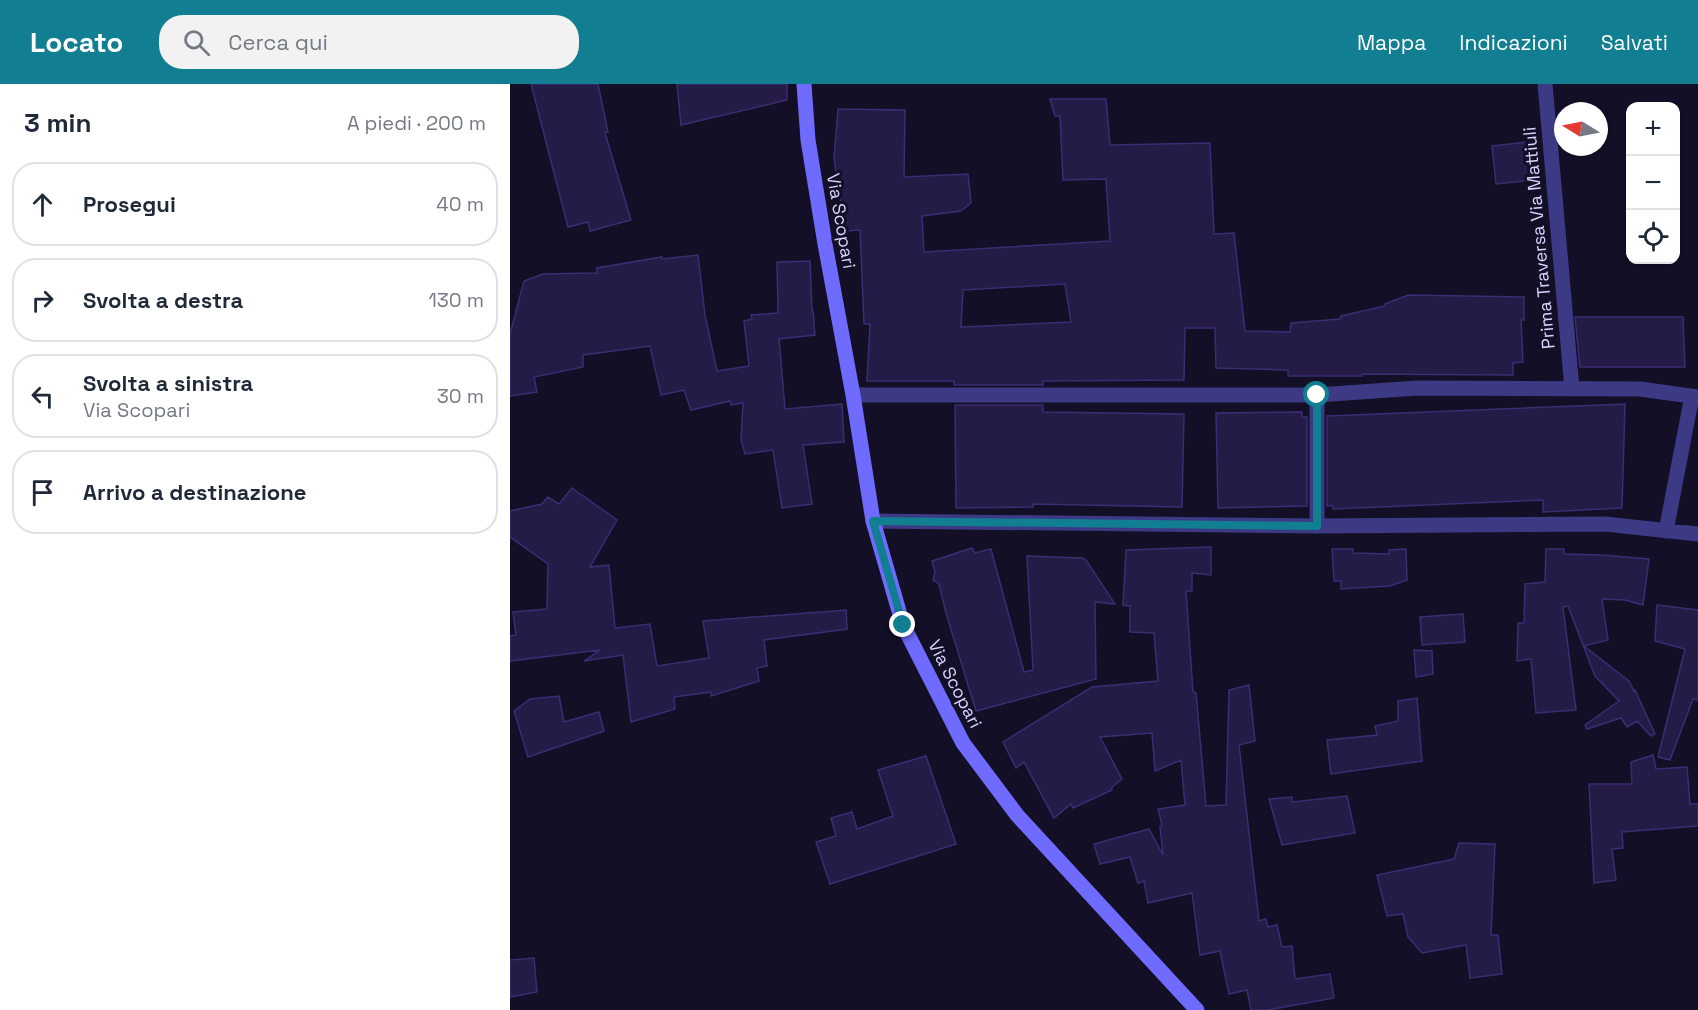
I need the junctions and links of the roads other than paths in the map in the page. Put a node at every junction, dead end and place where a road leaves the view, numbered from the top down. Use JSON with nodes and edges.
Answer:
{"nodes":[{"id":1,"x":804,"y":84,"type":"edge"},
{"id":2,"x":1545,"y":84,"type":"edge"},
{"id":3,"x":1572,"y":389,"type":"junction"},
{"id":4,"x":853,"y":395,"type":"junction"},
{"id":5,"x":1317,"y":395,"type":"junction"},
{"id":6,"x":1695,"y":397,"type":"edge"},
{"id":7,"x":873,"y":521,"type":"junction"},
{"id":8,"x":1317,"y":526,"type":"junction"},
{"id":9,"x":1666,"y":531,"type":"junction"},
{"id":10,"x":1698,"y":534,"type":"edge"},
{"id":11,"x":1197,"y":1010,"type":"edge"}],
"edges":[{"from":1,"to":4,"type":"street","name":"Via Scopari"},
{"from":2,"to":3,"type":"street","name":"Prima Traversa Via Mattiuli"},
{"from":3,"to":5,"type":"street"},
{"from":3,"to":6,"type":"street"},
{"from":4,"to":5,"type":"street"},
{"from":4,"to":7,"type":"street","name":"Via Scopari"},
{"from":5,"to":8,"type":"street"},
{"from":6,"to":9,"type":"street"},
{"from":7,"to":8,"type":"street"},
{"from":7,"to":11,"type":"street","name":"Via Scopari"},
{"from":8,"to":9,"type":"street"},
{"from":9,"to":10,"type":"street"}]}
